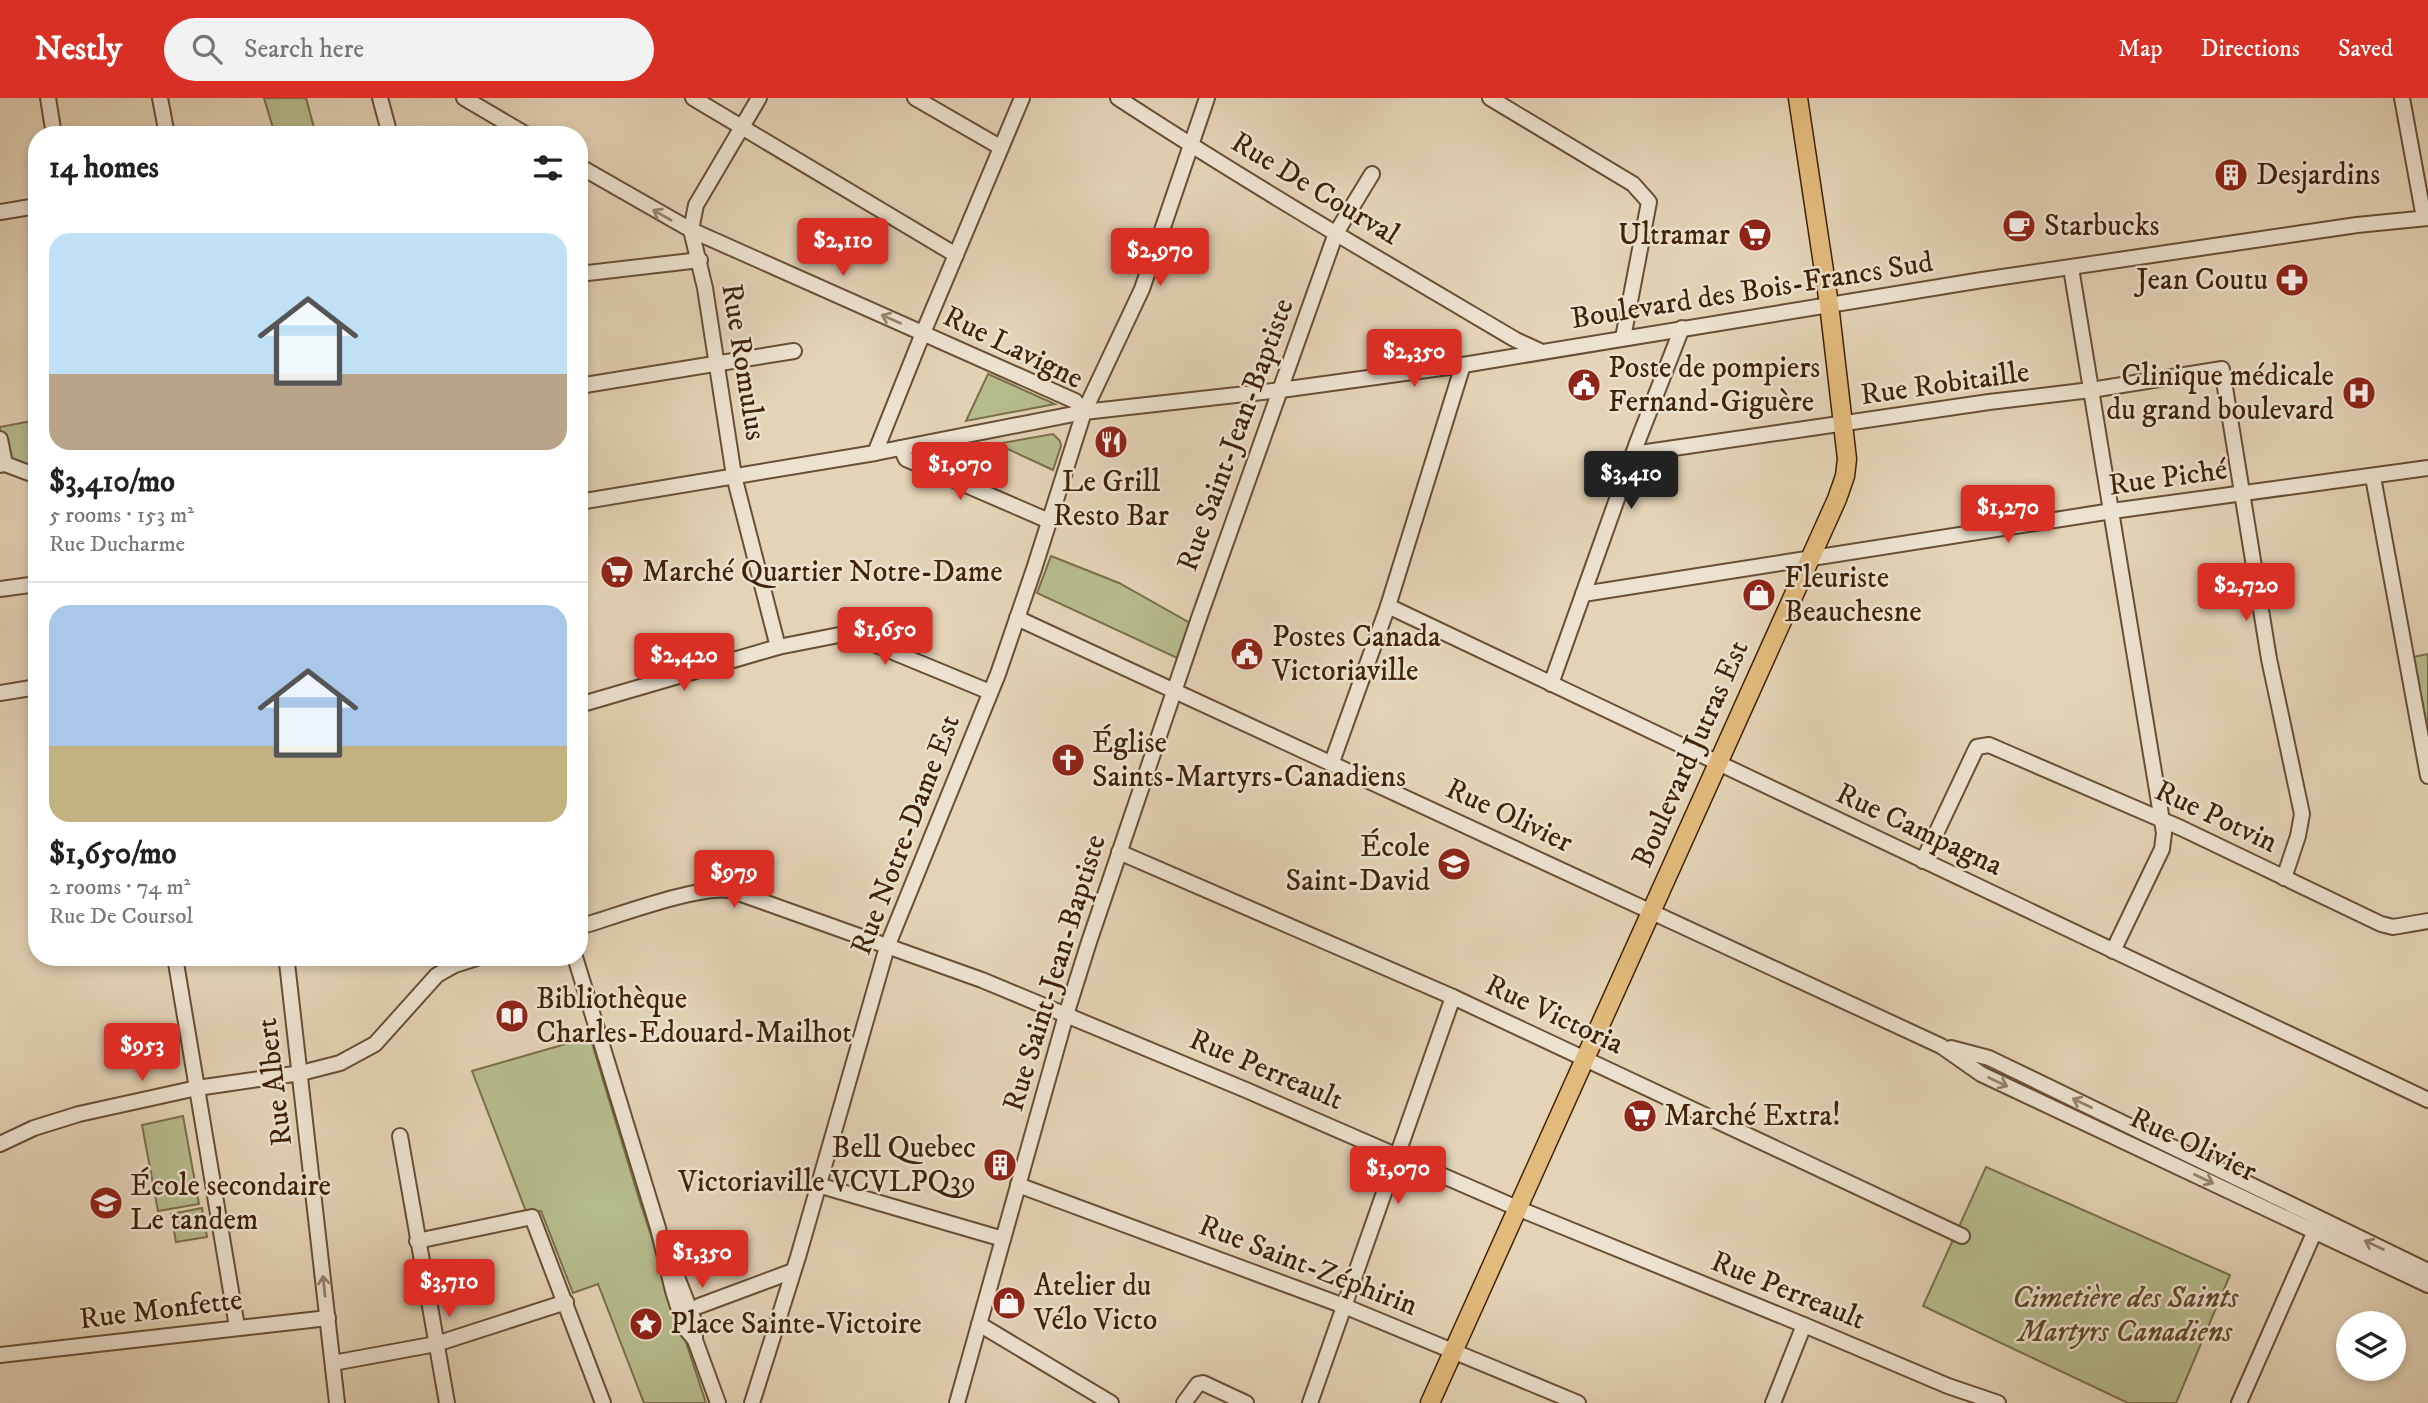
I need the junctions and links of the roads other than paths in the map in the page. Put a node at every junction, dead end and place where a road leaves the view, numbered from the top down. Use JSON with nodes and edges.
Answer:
{"nodes":[{"id":1,"x":48,"y":98,"type":"edge"},
{"id":2,"x":160,"y":98,"type":"edge"},
{"id":3,"x":380,"y":98,"type":"edge"},
{"id":4,"x":464,"y":98,"type":"edge"},
{"id":5,"x":693,"y":98,"type":"edge"},
{"id":6,"x":759,"y":98,"type":"edge"},
{"id":7,"x":915,"y":98,"type":"edge"},
{"id":8,"x":1022,"y":98,"type":"edge"},
{"id":9,"x":1118,"y":98,"type":"edge"},
{"id":10,"x":1207,"y":98,"type":"edge"},
{"id":11,"x":1490,"y":98,"type":"edge"},
{"id":12,"x":1798,"y":98,"type":"edge"},
{"id":13,"x":2402,"y":98,"type":"edge"},
{"id":14,"x":53,"y":126,"type":"edge"},
{"id":15,"x":165,"y":126,"type":"edge"},
{"id":16,"x":388,"y":126,"type":"edge"},
{"id":17,"x":512,"y":126,"type":"edge"},
{"id":18,"x":742,"y":127,"type":"junction"},
{"id":19,"x":1191,"y":146,"type":"junction"},
{"id":20,"x":1000,"y":147,"type":"junction"},
{"id":21,"x":588,"y":171,"type":"edge"},
{"id":22,"x":1372,"y":174,"type":"dead end"},
{"id":23,"x":28,"y":207,"type":"edge"},
{"id":24,"x":0,"y":212,"type":"edge"},
{"id":25,"x":2426,"y":218,"type":"edge"},
{"id":26,"x":691,"y":230,"type":"junction"},
{"id":27,"x":1336,"y":233,"type":"junction"},
{"id":28,"x":956,"y":255,"type":"junction"},
{"id":29,"x":700,"y":260,"type":"junction"},
{"id":30,"x":2071,"y":268,"type":"junction"},
{"id":31,"x":588,"y":273,"type":"edge"},
{"id":32,"x":1829,"y":304,"type":"junction"},
{"id":33,"x":1486,"y":322,"type":"junction"},
{"id":34,"x":1682,"y":328,"type":"junction"},
{"id":35,"x":923,"y":333,"type":"junction"},
{"id":36,"x":1623,"y":338,"type":"junction"},
{"id":37,"x":794,"y":351,"type":"dead end"},
{"id":38,"x":1542,"y":352,"type":"junction"},
{"id":39,"x":1494,"y":359,"type":"junction"},
{"id":40,"x":716,"y":365,"type":"junction"},
{"id":41,"x":1463,"y":365,"type":"junction"},
{"id":42,"x":588,"y":385,"type":"edge"},
{"id":43,"x":1281,"y":390,"type":"junction"},
{"id":44,"x":2091,"y":390,"type":"junction"},
{"id":45,"x":1084,"y":412,"type":"junction"},
{"id":46,"x":1844,"y":425,"type":"junction"},
{"id":47,"x":0,"y":439,"type":"edge"},
{"id":48,"x":901,"y":448,"type":"junction"},
{"id":49,"x":875,"y":453,"type":"junction"},
{"id":50,"x":1633,"y":454,"type":"junction"},
{"id":51,"x":3,"y":464,"type":"edge"},
{"id":52,"x":2428,"y":468,"type":"edge"},
{"id":53,"x":28,"y":473,"type":"edge"},
{"id":54,"x":734,"y":475,"type":"junction"},
{"id":55,"x":2373,"y":477,"type":"junction"},
{"id":56,"x":2242,"y":494,"type":"junction"},
{"id":57,"x":588,"y":500,"type":"edge"},
{"id":58,"x":2112,"y":511,"type":"junction"},
{"id":59,"x":1049,"y":521,"type":"junction"},
{"id":60,"x":1810,"y":558,"type":"junction"},
{"id":61,"x":28,"y":585,"type":"edge"},
{"id":62,"x":0,"y":589,"type":"edge"},
{"id":63,"x":1583,"y":594,"type":"junction"},
{"id":64,"x":1388,"y":606,"type":"junction"},
{"id":65,"x":1017,"y":618,"type":"junction"},
{"id":66,"x":778,"y":647,"type":"junction"},
{"id":67,"x":1551,"y":684,"type":"junction"},
{"id":68,"x":28,"y":688,"type":"edge"},
{"id":69,"x":1175,"y":691,"type":"junction"},
{"id":70,"x":990,"y":692,"type":"junction"},
{"id":71,"x":0,"y":693,"type":"edge"},
{"id":72,"x":588,"y":702,"type":"edge"},
{"id":73,"x":1332,"y":762,"type":"junction"},
{"id":74,"x":1717,"y":764,"type":"junction"},
{"id":75,"x":2428,"y":776,"type":"edge"},
{"id":76,"x":2162,"y":819,"type":"junction"},
{"id":77,"x":1119,"y":852,"type":"junction"},
{"id":78,"x":1923,"y":861,"type":"junction"},
{"id":79,"x":2284,"y":878,"type":"junction"},
{"id":80,"x":1651,"y":911,"type":"junction"},
{"id":81,"x":2428,"y":921,"type":"edge"},
{"id":82,"x":588,"y":923,"type":"edge"},
{"id":83,"x":887,"y":947,"type":"junction"},
{"id":84,"x":2113,"y":951,"type":"junction"},
{"id":85,"x":177,"y":966,"type":"edge"},
{"id":86,"x":287,"y":966,"type":"edge"},
{"id":87,"x":447,"y":966,"type":"edge"},
{"id":88,"x":578,"y":966,"type":"edge"},
{"id":89,"x":1453,"y":997,"type":"junction"},
{"id":90,"x":1066,"y":1015,"type":"junction"},
{"id":91,"x":1585,"y":1058,"type":"junction"},
{"id":92,"x":301,"y":1073,"type":"junction"},
{"id":93,"x":197,"y":1088,"type":"junction"},
{"id":94,"x":2428,"y":1100,"type":"edge"},
{"id":95,"x":400,"y":1136,"type":"dead end"},
{"id":96,"x":0,"y":1144,"type":"edge"},
{"id":97,"x":1398,"y":1154,"type":"junction"},
{"id":98,"x":818,"y":1185,"type":"junction"},
{"id":99,"x":1018,"y":1185,"type":"junction"},
{"id":100,"x":1517,"y":1208,"type":"junction"},
{"id":101,"x":2317,"y":1225,"type":"junction"},
{"id":102,"x":1962,"y":1236,"type":"dead end"},
{"id":103,"x":1003,"y":1239,"type":"junction"},
{"id":104,"x":417,"y":1241,"type":"junction"},
{"id":105,"x":793,"y":1271,"type":"junction"},
{"id":106,"x":2428,"y":1271,"type":"edge"},
{"id":107,"x":2428,"y":1284,"type":"edge"},
{"id":108,"x":566,"y":1302,"type":"junction"},
{"id":109,"x":699,"y":1306,"type":"dead end"},
{"id":110,"x":1344,"y":1306,"type":"junction"},
{"id":111,"x":328,"y":1318,"type":"junction"},
{"id":112,"x":979,"y":1324,"type":"junction"},
{"id":113,"x":1804,"y":1325,"type":"junction"},
{"id":114,"x":237,"y":1327,"type":"junction"},
{"id":115,"x":436,"y":1344,"type":"junction"},
{"id":116,"x":1453,"y":1351,"type":"junction"},
{"id":117,"x":0,"y":1355,"type":"edge"},
{"id":118,"x":333,"y":1363,"type":"junction"},
{"id":119,"x":337,"y":1403,"type":"edge"},
{"id":120,"x":447,"y":1403,"type":"edge"},
{"id":121,"x":603,"y":1403,"type":"edge"},
{"id":122,"x":718,"y":1403,"type":"edge"},
{"id":123,"x":752,"y":1403,"type":"edge"},
{"id":124,"x":957,"y":1403,"type":"edge"},
{"id":125,"x":1111,"y":1403,"type":"edge"},
{"id":126,"x":1184,"y":1403,"type":"edge"},
{"id":127,"x":1246,"y":1403,"type":"edge"},
{"id":128,"x":1311,"y":1403,"type":"edge"},
{"id":129,"x":1430,"y":1403,"type":"edge"},
{"id":130,"x":1578,"y":1403,"type":"edge"},
{"id":131,"x":1773,"y":1403,"type":"edge"},
{"id":132,"x":1998,"y":1403,"type":"edge"},
{"id":133,"x":2239,"y":1403,"type":"edge"}],
"edges":[{"from":1,"to":14,"type":"street"},
{"from":2,"to":15,"type":"street"},
{"from":3,"to":16,"type":"street"},
{"from":4,"to":17,"type":"street"},
{"from":5,"to":18,"type":"street"},
{"from":6,"to":18,"type":"street"},
{"from":7,"to":20,"type":"street"},
{"from":8,"to":20,"type":"street"},
{"from":9,"to":19,"type":"street","name":"Rue De Courval"},
{"from":10,"to":19,"type":"street","name":"Rue Notre-Dame Est"},
{"from":11,"to":36,"type":"street"},
{"from":12,"to":32,"type":"main road","name":"Boulevard Jutras Est"},
{"from":13,"to":25,"type":"street"},
{"from":18,"to":26,"type":"street"},
{"from":18,"to":28,"type":"street"},
{"from":19,"to":27,"type":"street","name":"Rue De Courval"},
{"from":19,"to":45,"type":"street","name":"Rue Notre-Dame Est"},
{"from":20,"to":28,"type":"street"},
{"from":26,"to":21,"type":"street","name":"Rue Lavigne","one_way":true},
{"from":22,"to":27,"type":"street","name":"Rue Saint-Jean-Baptiste"},
{"from":23,"to":24,"type":"street"},
{"from":25,"to":30,"type":"street","name":"Boulevard des Bois-Francs Sud"},
{"from":26,"to":29,"type":"street","name":"Rue Romulus"},
{"from":35,"to":26,"type":"street","name":"Rue Lavigne","one_way":true},
{"from":27,"to":33,"type":"street","name":"Rue De Courval"},
{"from":27,"to":43,"type":"street","name":"Rue Saint-Jean-Baptiste"},
{"from":28,"to":35,"type":"street"},
{"from":29,"to":31,"type":"street"},
{"from":29,"to":40,"type":"street","name":"Rue Romulus"},
{"from":30,"to":32,"type":"street","name":"Boulevard des Bois-Francs Sud"},
{"from":30,"to":44,"type":"street"},
{"from":32,"to":34,"type":"street","name":"Boulevard des Bois-Francs Sud"},
{"from":32,"to":46,"type":"main road","name":"Boulevard Jutras Est"},
{"from":33,"to":38,"type":"street","name":"Rue De Courval"},
{"from":33,"to":39,"type":"street"},
{"from":34,"to":36,"type":"street","name":"Boulevard des Bois-Francs Sud"},
{"from":34,"to":50,"type":"street"},
{"from":35,"to":45,"type":"street","name":"Rue Lavigne"},
{"from":35,"to":49,"type":"street"},
{"from":36,"to":38,"type":"street","name":"Boulevard des Bois-Francs Sud"},
{"from":37,"to":40,"type":"street"},
{"from":38,"to":39,"type":"street","name":"Boulevard des Bois-Francs Sud"},
{"from":39,"to":41,"type":"street","name":"Boulevard des Bois-Francs Sud"},
{"from":40,"to":42,"type":"street"},
{"from":40,"to":54,"type":"street","name":"Rue Romulus"},
{"from":41,"to":43,"type":"street","name":"Boulevard des Bois-Francs Sud"},
{"from":41,"to":64,"type":"street"},
{"from":43,"to":45,"type":"street","name":"Boulevard des Bois-Francs Sud"},
{"from":43,"to":69,"type":"street","name":"Rue Saint-Jean-Baptiste"},
{"from":44,"to":46,"type":"street","name":"Rue Robitaille"},
{"from":44,"to":56,"type":"street","name":"Rue Robitaille"},
{"from":44,"to":58,"type":"street"},
{"from":45,"to":48,"type":"street","name":"Boulevard des Bois-Francs Sud"},
{"from":45,"to":59,"type":"street","name":"Rue Notre-Dame Est"},
{"from":46,"to":50,"type":"street","name":"Rue Robitaille"},
{"from":46,"to":60,"type":"main road","name":"Boulevard Jutras Est"},
{"from":47,"to":51,"type":"street"},
{"from":48,"to":49,"type":"street","name":"Boulevard des Bois-Francs Sud"},
{"from":48,"to":59,"type":"street"},
{"from":49,"to":54,"type":"street","name":"Boulevard des Bois-Francs Sud"},
{"from":50,"to":63,"type":"street"},
{"from":51,"to":53,"type":"street"},
{"from":52,"to":55,"type":"street","name":"Rue Piché"},
{"from":54,"to":57,"type":"street","name":"Boulevard des Bois-Francs Sud"},
{"from":54,"to":66,"type":"street","name":"Rue Romulus"},
{"from":55,"to":56,"type":"street","name":"Rue Piché"},
{"from":55,"to":75,"type":"street"},
{"from":56,"to":58,"type":"street","name":"Rue Piché"},
{"from":56,"to":79,"type":"street"},
{"from":58,"to":60,"type":"street","name":"Rue Piché"},
{"from":58,"to":76,"type":"street"},
{"from":59,"to":65,"type":"street","name":"Rue Notre-Dame Est"},
{"from":60,"to":63,"type":"street","name":"Rue Piché"},
{"from":60,"to":74,"type":"main road","name":"Boulevard Jutras Est"},
{"from":61,"to":62,"type":"street"},
{"from":63,"to":67,"type":"street"},
{"from":64,"to":67,"type":"street","name":"Rue Campagna"},
{"from":64,"to":73,"type":"street"},
{"from":65,"to":69,"type":"street","name":"Rue Olivier"},
{"from":65,"to":70,"type":"street","name":"Rue Notre-Dame Est"},
{"from":66,"to":70,"type":"street"},
{"from":66,"to":72,"type":"street"},
{"from":67,"to":74,"type":"street","name":"Rue Campagna"},
{"from":68,"to":71,"type":"street"},
{"from":69,"to":73,"type":"street","name":"Rue Olivier"},
{"from":69,"to":77,"type":"street","name":"Rue Saint-Jean-Baptiste"},
{"from":70,"to":83,"type":"street","name":"Rue Notre-Dame Est"},
{"from":73,"to":80,"type":"street","name":"Rue Olivier"},
{"from":74,"to":78,"type":"street","name":"Rue Campagna"},
{"from":74,"to":80,"type":"main road","name":"Boulevard Jutras Est"},
{"from":76,"to":78,"type":"street","name":"Rue Potvin"},
{"from":76,"to":79,"type":"street","name":"Rue Potvin"},
{"from":76,"to":84,"type":"street"},
{"from":77,"to":89,"type":"street","name":"Rue Victoria"},
{"from":77,"to":90,"type":"street","name":"Rue Saint-Jean-Baptiste"},
{"from":78,"to":84,"type":"street","name":"Rue Campagna"},
{"from":79,"to":81,"type":"street","name":"Rue Potvin"},
{"from":80,"to":91,"type":"main road","name":"Boulevard Jutras Est"},
{"from":80,"to":101,"type":"street","name":"Rue Olivier"},
{"from":82,"to":83,"type":"street","name":"Rue Perreault"},
{"from":83,"to":90,"type":"street","name":"Rue Perreault"},
{"from":83,"to":98,"type":"street","name":"Rue Notre-Dame Est"},
{"from":84,"to":94,"type":"street","name":"Rue Campagna"},
{"from":85,"to":93,"type":"street"},
{"from":86,"to":92,"type":"street","name":"Rue Albert"},
{"from":87,"to":92,"type":"street"},
{"from":88,"to":122,"type":"street"},
{"from":89,"to":91,"type":"street","name":"Rue Victoria"},
{"from":89,"to":97,"type":"street"},
{"from":90,"to":97,"type":"street","name":"Rue Perreault"},
{"from":90,"to":99,"type":"street","name":"Rue Saint-Jean-Baptiste"},
{"from":91,"to":100,"type":"main road","name":"Boulevard Jutras Est"},
{"from":91,"to":102,"type":"street","name":"Rue Victoria"},
{"from":92,"to":93,"type":"street"},
{"from":111,"to":92,"type":"street","name":"Rue Albert","one_way":true},
{"from":93,"to":96,"type":"street"},
{"from":93,"to":114,"type":"street"},
{"from":95,"to":104,"type":"street"},
{"from":97,"to":100,"type":"street","name":"Rue Perreault"},
{"from":97,"to":110,"type":"street"},
{"from":98,"to":103,"type":"street"},
{"from":98,"to":105,"type":"street","name":"Rue Notre-Dame Est"},
{"from":99,"to":103,"type":"street","name":"Rue Saint-Jean-Baptiste"},
{"from":99,"to":110,"type":"street","name":"Rue Saint-Zéphirin"},
{"from":100,"to":113,"type":"street","name":"Rue Perreault"},
{"from":100,"to":116,"type":"main road","name":"Boulevard Jutras Est"},
{"from":106,"to":101,"type":"street","name":"Rue Olivier","one_way":true},
{"from":101,"to":107,"type":"street","name":"Rue Olivier"},
{"from":101,"to":133,"type":"street"},
{"from":103,"to":112,"type":"street","name":"Rue Saint-Jean-Baptiste"},
{"from":104,"to":108,"type":"street"},
{"from":104,"to":115,"type":"street"},
{"from":105,"to":109,"type":"street"},
{"from":105,"to":123,"type":"street","name":"Rue Notre-Dame Est"},
{"from":108,"to":115,"type":"street"},
{"from":108,"to":121,"type":"street"},
{"from":110,"to":116,"type":"street","name":"Rue Saint-Zéphirin"},
{"from":110,"to":128,"type":"street"},
{"from":111,"to":114,"type":"street","name":"Rue Monfette"},
{"from":111,"to":118,"type":"street","name":"Rue Albert"},
{"from":112,"to":124,"type":"street","name":"Rue Saint-Jean-Baptiste"},
{"from":112,"to":125,"type":"street"},
{"from":113,"to":131,"type":"street"},
{"from":113,"to":132,"type":"street","name":"Rue Perreault"},
{"from":114,"to":117,"type":"street","name":"Rue Monfette"},
{"from":115,"to":118,"type":"street"},
{"from":115,"to":120,"type":"street"},
{"from":116,"to":129,"type":"main road","name":"Boulevard Jutras Est"},
{"from":116,"to":130,"type":"street","name":"Rue Saint-Zéphirin"},
{"from":118,"to":119,"type":"street","name":"Rue Albert"},
{"from":126,"to":127,"type":"street"}]}
